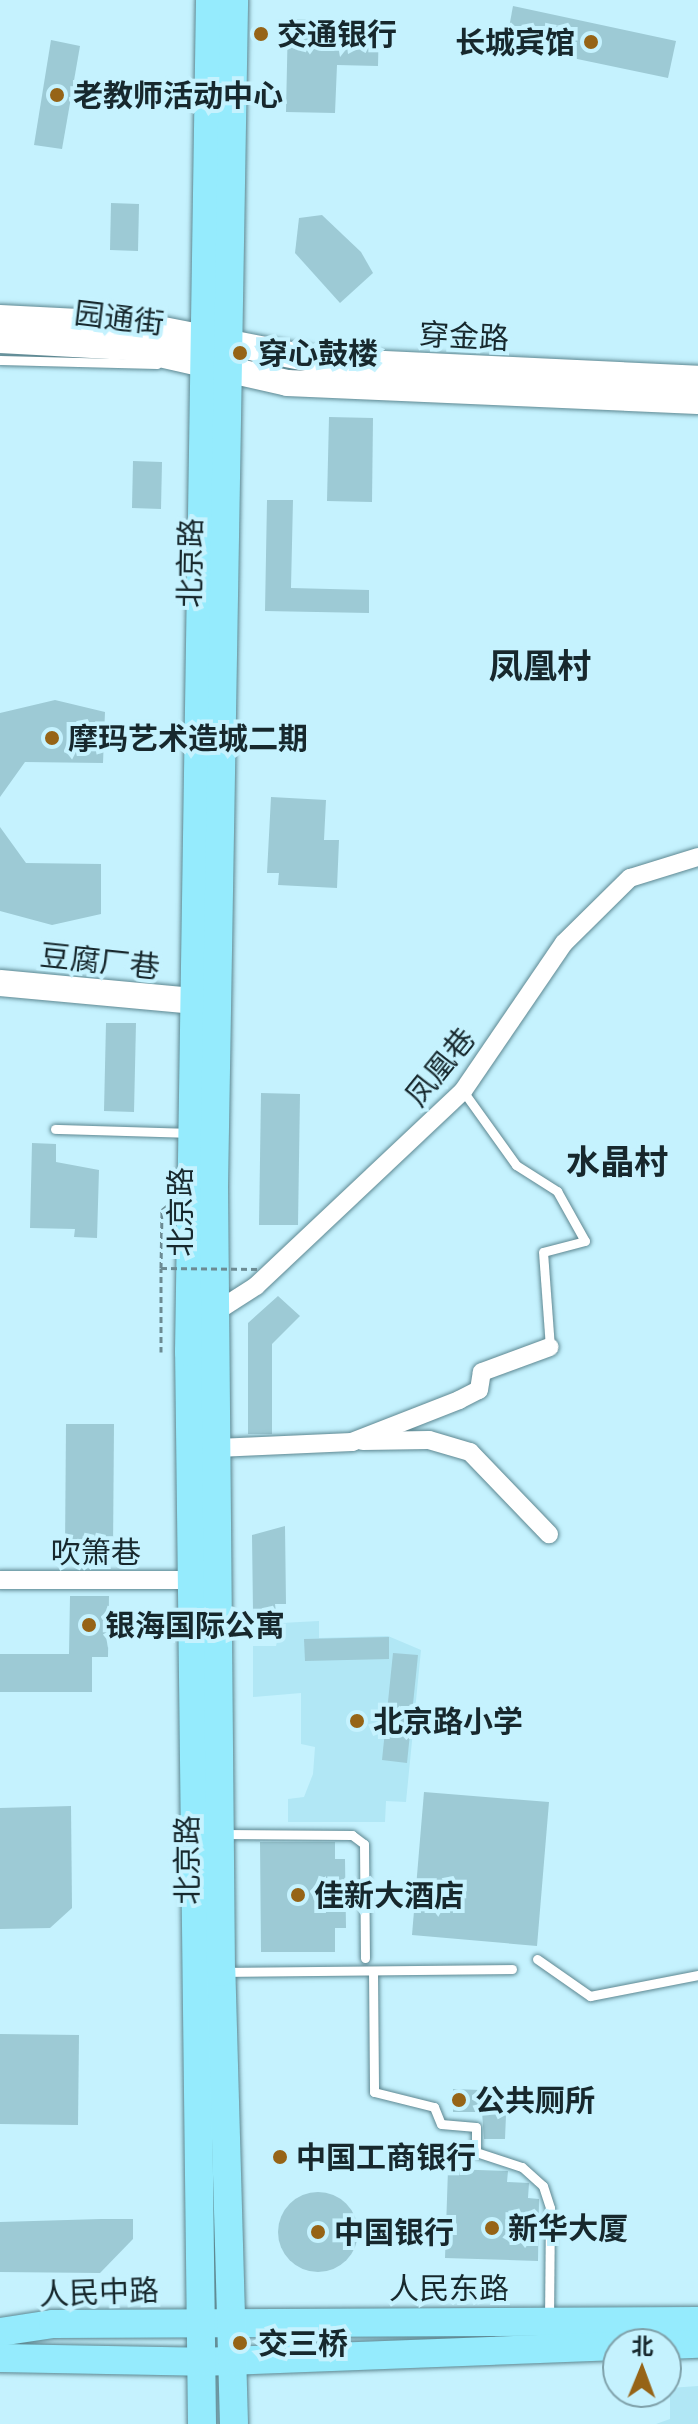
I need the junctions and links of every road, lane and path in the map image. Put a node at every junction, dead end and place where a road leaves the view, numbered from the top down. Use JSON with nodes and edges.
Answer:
{"nodes":[{"id":1,"x":210,"y":0,"type":"edge"},
{"id":2,"x":234,"y":0,"type":"edge"},
{"id":3,"x":12,"y":329,"type":"edge"},
{"id":4,"x":216,"y":355,"type":"junction"},
{"id":5,"x":0,"y":360,"type":"edge"},
{"id":6,"x":698,"y":379,"type":"edge"},
{"id":7,"x":698,"y":401,"type":"edge"},
{"id":8,"x":698,"y":857,"type":"edge"},
{"id":9,"x":0,"y":983,"type":"edge"},
{"id":10,"x":193,"y":1001,"type":"junction"},
{"id":11,"x":463,"y":1091,"type":"junction"},
{"id":12,"x":55,"y":1129,"type":"dead end"},
{"id":13,"x":192,"y":1133,"type":"junction"},
{"id":14,"x":162,"y":1210,"type":"dead end"},
{"id":15,"x":161,"y":1268,"type":"junction"},
{"id":16,"x":261,"y":1269,"type":"dead end"},
{"id":17,"x":214,"y":1313,"type":"junction"},
{"id":18,"x":550,"y":1347,"type":"joint"},
{"id":19,"x":161,"y":1352,"type":"dead end"},
{"id":20,"x":352,"y":1442,"type":"junction"},
{"id":21,"x":217,"y":1448,"type":"junction"},
{"id":22,"x":549,"y":1534,"type":"dead end"},
{"id":23,"x":0,"y":1580,"type":"edge"},
{"id":24,"x":192,"y":1580,"type":"junction"},
{"id":25,"x":220,"y":1833,"type":"junction"},
{"id":26,"x":365,"y":1958,"type":"dead end"},
{"id":27,"x":537,"y":1959,"type":"dead end"},
{"id":28,"x":512,"y":1969,"type":"dead end"},
{"id":29,"x":373,"y":1971,"type":"junction"},
{"id":30,"x":221,"y":1972,"type":"junction"},
{"id":31,"x":698,"y":1975,"type":"edge"},
{"id":32,"x":549,"y":2321,"type":"junction"},
{"id":33,"x":698,"y":2321,"type":"edge"},
{"id":34,"x":231,"y":2322,"type":"junction"},
{"id":35,"x":201,"y":2323,"type":"junction"},
{"id":36,"x":0,"y":2332,"type":"edge"},
{"id":37,"x":602,"y":2347,"type":"edge"},
{"id":38,"x":0,"y":2358,"type":"edge"},
{"id":39,"x":233,"y":2361,"type":"junction"},
{"id":40,"x":201,"y":2362,"type":"junction"},
{"id":41,"x":202,"y":2424,"type":"edge"},
{"id":42,"x":234,"y":2424,"type":"edge"}],
"edges":[{"from":1,"to":4,"type":"main road","name":"北京路"},
{"from":2,"to":4,"type":"main road","name":"北京路"},
{"from":3,"to":4,"type":"main road","name":"园通街"},
{"from":4,"to":5,"type":"lane"},
{"from":4,"to":6,"type":"main road","name":"穿金路"},
{"from":4,"to":7,"type":"main road","name":"穿金路"},
{"from":4,"to":10,"type":"main road","name":"北京路"},
{"from":4,"to":17,"type":"main road","name":"北京路"},
{"from":8,"to":11,"type":"street","name":"凤凰巷"},
{"from":9,"to":10,"type":"main road","name":"豆腐厂巷"},
{"from":10,"to":13,"type":"main road","name":"北京路"},
{"from":11,"to":17,"type":"street","name":"凤凰巷"},
{"from":11,"to":18,"type":"lane"},
{"from":12,"to":13,"type":"lane"},
{"from":13,"to":24,"type":"main road","name":"北京路"},
{"from":14,"to":15,"type":"path"},
{"from":15,"to":16,"type":"path","bridge":true},
{"from":15,"to":19,"type":"path","bridge":true},
{"from":17,"to":21,"type":"main road","name":"北京路"},
{"from":18,"to":20,"type":"street"},
{"from":20,"to":21,"type":"street"},
{"from":20,"to":22,"type":"street"},
{"from":21,"to":25,"type":"main road","name":"北京路"},
{"from":23,"to":24,"type":"street","name":"吹箫巷"},
{"from":24,"to":35,"type":"main road","name":"北京路"},
{"from":25,"to":26,"type":"lane"},
{"from":25,"to":30,"type":"main road","name":"北京路"},
{"from":27,"to":31,"type":"lane"},
{"from":28,"to":29,"type":"lane"},
{"from":29,"to":30,"type":"lane"},
{"from":29,"to":32,"type":"lane"},
{"from":30,"to":34,"type":"main road","name":"北京路"},
{"from":32,"to":33,"type":"main road","name":"人民东路"},
{"from":32,"to":34,"type":"main road","name":"人民东路"},
{"from":34,"to":35,"type":"main road","name":"人民东路"},
{"from":34,"to":39,"type":"main road","name":"北京路"},
{"from":35,"to":36,"type":"main road","name":"人民中路"},
{"from":35,"to":40,"type":"main road","name":"北京路"},
{"from":37,"to":39,"type":"main road","name":"人民东路"},
{"from":38,"to":40,"type":"main road","name":"人民中路"},
{"from":39,"to":40,"type":"main road","name":"人民东路"},
{"from":39,"to":42,"type":"main road","name":"北京路"},
{"from":40,"to":41,"type":"main road","name":"北京路"}]}
